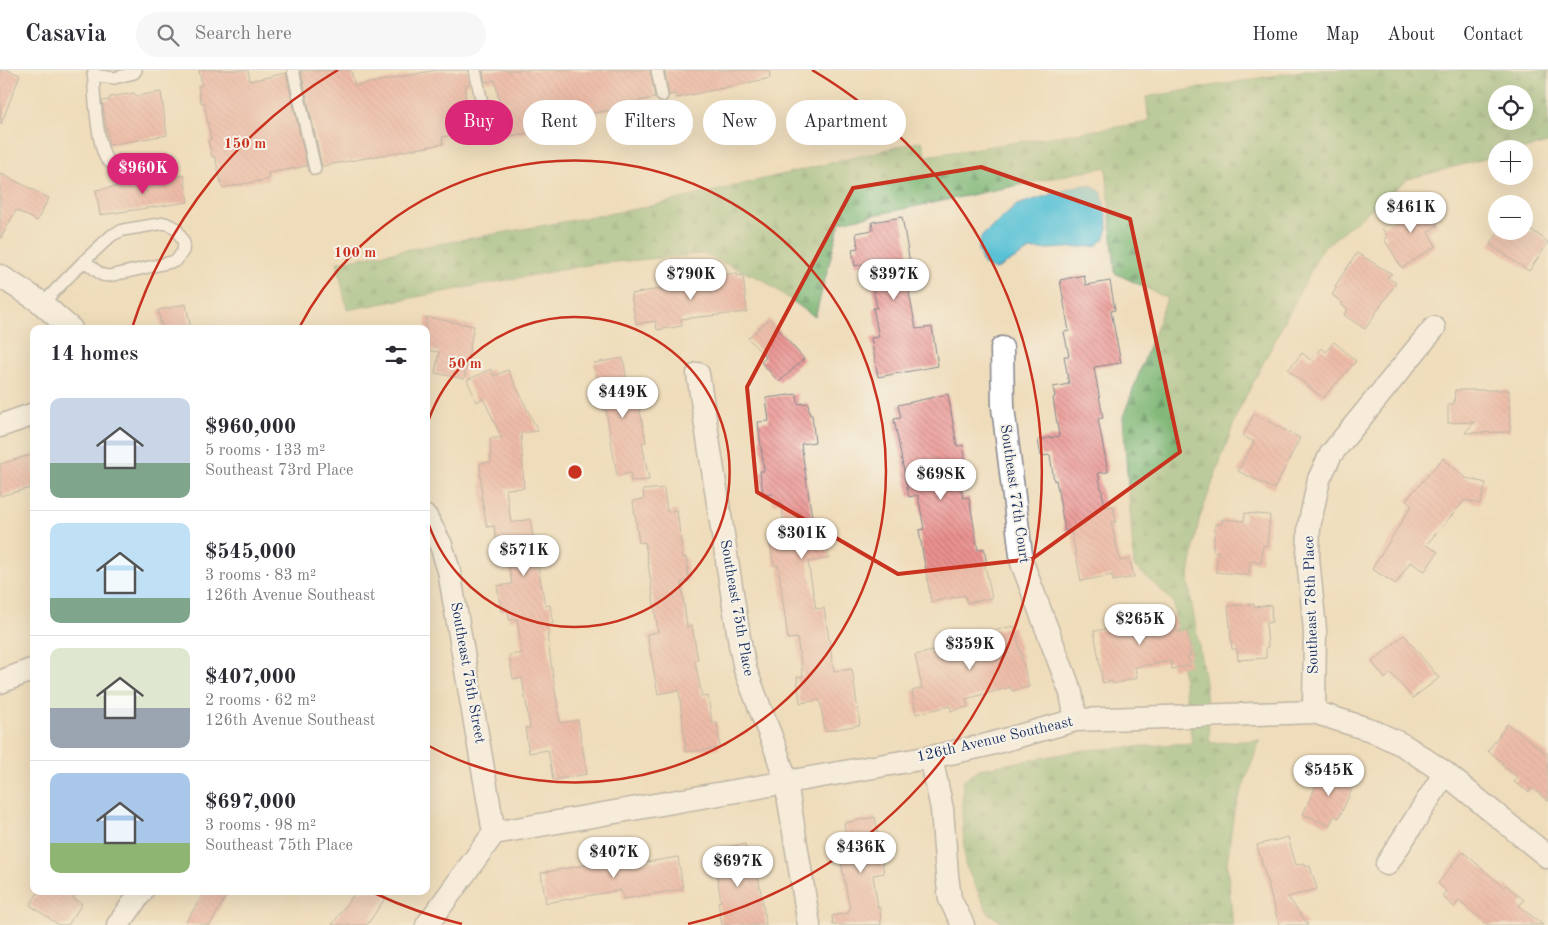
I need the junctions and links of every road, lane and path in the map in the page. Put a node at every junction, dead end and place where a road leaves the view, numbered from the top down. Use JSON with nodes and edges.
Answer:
{"nodes":[{"id":1,"x":136,"y":70,"type":"edge"},
{"id":2,"x":293,"y":70,"type":"edge"},
{"id":3,"x":475,"y":70,"type":"edge"},
{"id":4,"x":658,"y":70,"type":"edge"},
{"id":5,"x":94,"y":73,"type":"edge"},
{"id":6,"x":662,"y":96,"type":"dead end"},
{"id":7,"x":481,"y":100,"type":"edge"},
{"id":8,"x":171,"y":159,"type":"dead end"},
{"id":9,"x":315,"y":169,"type":"dead end"},
{"id":10,"x":84,"y":261,"type":"junction"},
{"id":11,"x":3,"y":280,"type":"edge"},
{"id":12,"x":42,"y":304,"type":"junction"},
{"id":13,"x":66,"y":325,"type":"edge"},
{"id":14,"x":1434,"y":328,"type":"dead end"},
{"id":15,"x":1002,"y":348,"type":"dead end"},
{"id":16,"x":698,"y":374,"type":"dead end"},
{"id":17,"x":30,"y":415,"type":"edge"},
{"id":18,"x":0,"y":426,"type":"edge"},
{"id":19,"x":430,"y":524,"type":"edge"},
{"id":20,"x":30,"y":671,"type":"edge"},
{"id":21,"x":0,"y":682,"type":"edge"},
{"id":22,"x":1314,"y":712,"type":"junction"},
{"id":23,"x":1076,"y":720,"type":"junction"},
{"id":24,"x":931,"y":757,"type":"junction"},
{"id":25,"x":1445,"y":773,"type":"junction"},
{"id":26,"x":786,"y":782,"type":"junction"},
{"id":27,"x":494,"y":833,"type":"junction"},
{"id":28,"x":1548,"y":857,"type":"edge"},
{"id":29,"x":1386,"y":864,"type":"dead end"},
{"id":30,"x":139,"y":895,"type":"edge"},
{"id":31,"x":118,"y":925,"type":"edge"},
{"id":32,"x":427,"y":925,"type":"edge"},
{"id":33,"x":809,"y":925,"type":"edge"},
{"id":34,"x":963,"y":925,"type":"edge"}],
"edges":[{"from":1,"to":5,"type":"lane"},
{"from":2,"to":9,"type":"lane"},
{"from":3,"to":7,"type":"lane"},
{"from":4,"to":6,"type":"lane"},
{"from":5,"to":8,"type":"lane"},
{"from":10,"to":10,"type":"lane"},
{"from":10,"to":12,"type":"lane"},
{"from":11,"to":12,"type":"street"},
{"from":12,"to":13,"type":"street"},
{"from":14,"to":22,"type":"street","name":"Southeast 78th Place"},
{"from":15,"to":23,"type":"street","name":"Southeast 77th Court"},
{"from":16,"to":26,"type":"street","name":"Southeast 75th Place"},
{"from":17,"to":18,"type":"street"},
{"from":19,"to":27,"type":"street","name":"Southeast 75th Street"},
{"from":20,"to":21,"type":"street"},
{"from":22,"to":23,"type":"street","name":"126th Avenue Southeast"},
{"from":22,"to":25,"type":"street","name":"126th Avenue Southeast"},
{"from":23,"to":24,"type":"street","name":"126th Avenue Southeast"},
{"from":24,"to":26,"type":"street","name":"126th Avenue Southeast"},
{"from":24,"to":34,"type":"street"},
{"from":25,"to":28,"type":"street","name":"126th Avenue Southeast"},
{"from":25,"to":29,"type":"street"},
{"from":26,"to":27,"type":"street","name":"126th Avenue Southeast"},
{"from":26,"to":33,"type":"street","name":"Southeast 75th Place"},
{"from":27,"to":32,"type":"street"},
{"from":30,"to":31,"type":"street"}]}
